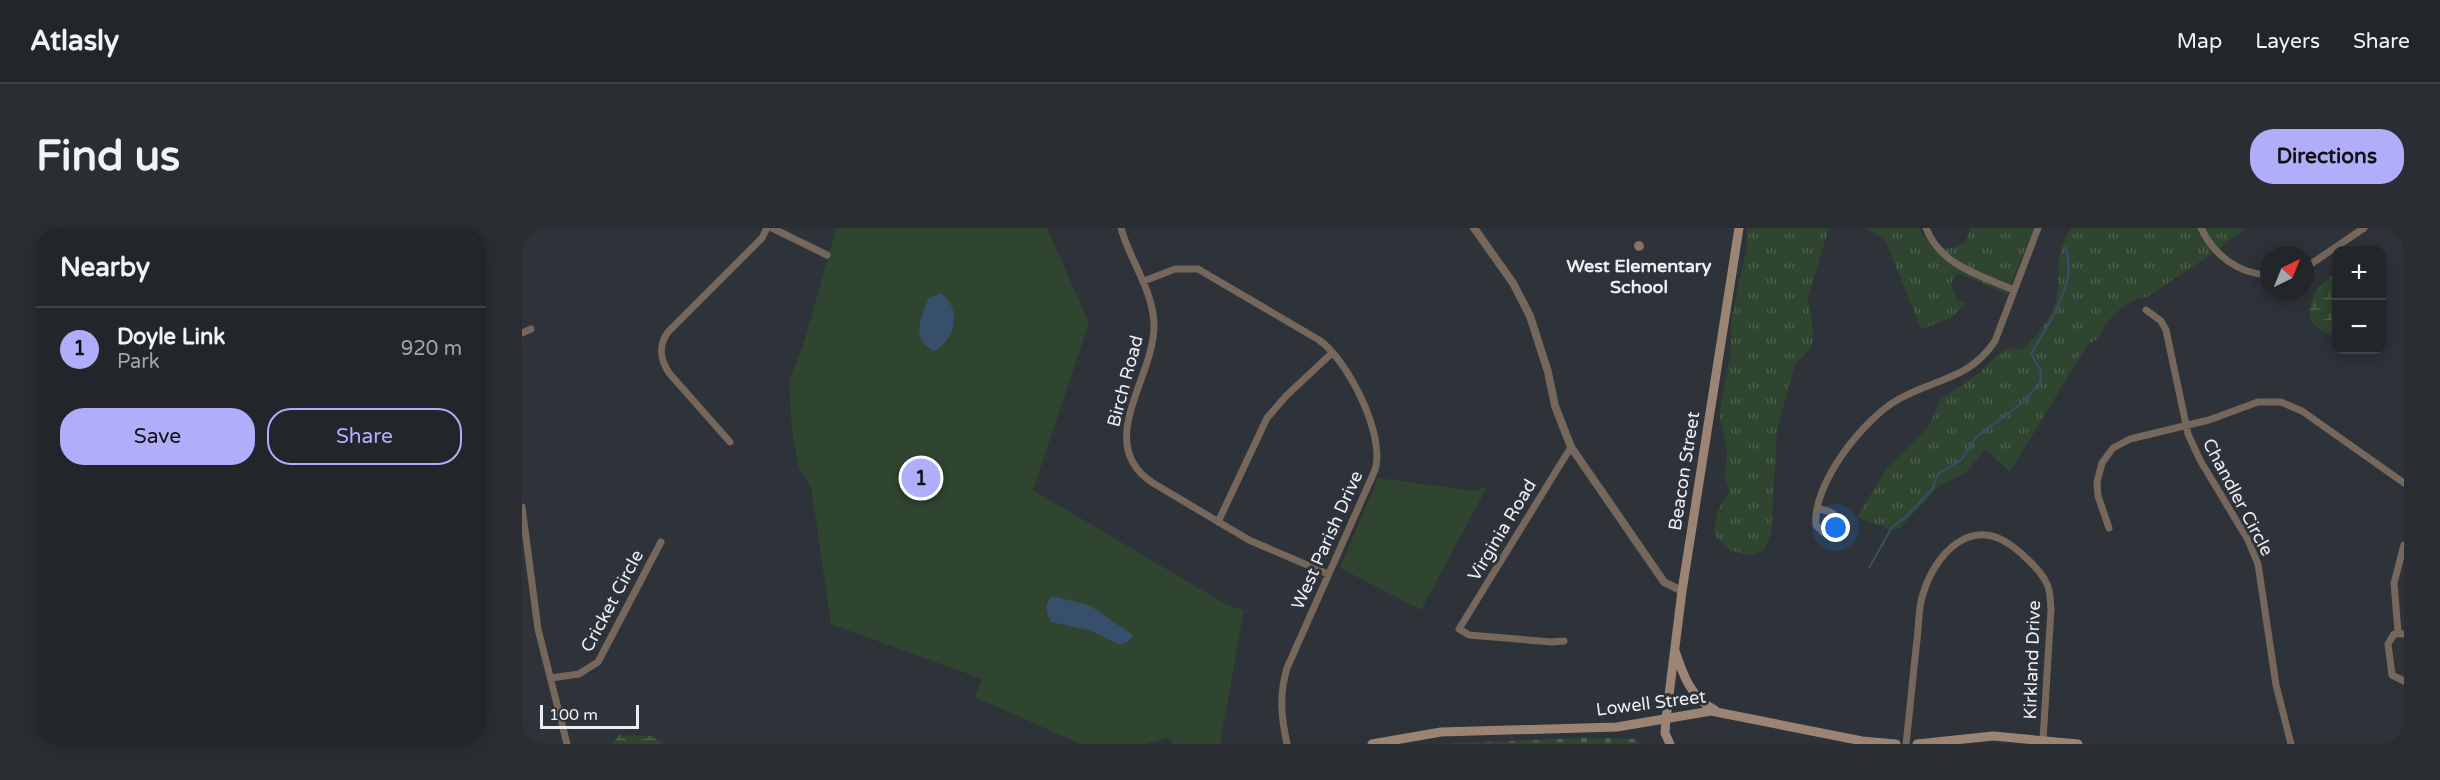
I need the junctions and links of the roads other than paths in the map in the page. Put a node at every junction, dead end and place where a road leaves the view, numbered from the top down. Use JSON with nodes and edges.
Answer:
{"nodes":[{"id":1,"x":770,"y":228,"type":"edge"},
{"id":2,"x":1121,"y":228,"type":"edge"},
{"id":3,"x":1474,"y":228,"type":"edge"},
{"id":4,"x":1739,"y":228,"type":"edge"},
{"id":5,"x":1926,"y":228,"type":"edge"},
{"id":6,"x":2038,"y":228,"type":"edge"},
{"id":7,"x":2201,"y":228,"type":"edge"},
{"id":8,"x":2364,"y":228,"type":"edge"},
{"id":9,"x":827,"y":255,"type":"dead end"},
{"id":10,"x":2314,"y":263,"type":"edge"},
{"id":11,"x":2260,"y":274,"type":"edge"},
{"id":12,"x":1144,"y":281,"type":"junction"},
{"id":13,"x":2014,"y":290,"type":"junction"},
{"id":14,"x":2146,"y":310,"type":"dead end"},
{"id":15,"x":531,"y":329,"type":"dead end"},
{"id":16,"x":522,"y":333,"type":"edge"},
{"id":17,"x":1332,"y":353,"type":"junction"},
{"id":18,"x":2186,"y":426,"type":"junction"},
{"id":19,"x":730,"y":442,"type":"dead end"},
{"id":20,"x":1571,"y":447,"type":"junction"},
{"id":21,"x":2404,"y":483,"type":"edge"},
{"id":22,"x":522,"y":507,"type":"edge"},
{"id":23,"x":1819,"y":509,"type":"dead end"},
{"id":24,"x":1218,"y":522,"type":"junction"},
{"id":25,"x":2109,"y":528,"type":"dead end"},
{"id":26,"x":661,"y":542,"type":"dead end"},
{"id":27,"x":2404,"y":545,"type":"edge"},
{"id":28,"x":525,"y":559,"type":"edge"},
{"id":29,"x":1328,"y":574,"type":"junction"},
{"id":30,"x":1682,"y":591,"type":"junction"},
{"id":31,"x":2401,"y":633,"type":"edge"},
{"id":32,"x":1564,"y":641,"type":"dead end"},
{"id":33,"x":1674,"y":649,"type":"junction"},
{"id":34,"x":550,"y":678,"type":"junction"},
{"id":35,"x":2404,"y":681,"type":"edge"},
{"id":36,"x":1723,"y":712,"type":"junction"},
{"id":37,"x":1666,"y":719,"type":"junction"},
{"id":38,"x":1665,"y":733,"type":"junction"},
{"id":39,"x":2043,"y":740,"type":"junction"},
{"id":40,"x":1946,"y":742,"type":"edge"},
{"id":41,"x":567,"y":744,"type":"edge"},
{"id":42,"x":1287,"y":744,"type":"edge"},
{"id":43,"x":1372,"y":744,"type":"edge"},
{"id":44,"x":1660,"y":744,"type":"edge"},
{"id":45,"x":1670,"y":744,"type":"edge"},
{"id":46,"x":1896,"y":744,"type":"edge"},
{"id":47,"x":1906,"y":744,"type":"edge"},
{"id":48,"x":1917,"y":744,"type":"edge"},
{"id":49,"x":2078,"y":744,"type":"edge"},
{"id":50,"x":2291,"y":744,"type":"edge"}],
"edges":[{"from":1,"to":9,"type":"street"},
{"from":1,"to":19,"type":"street"},
{"from":2,"to":12,"type":"street","name":"Birch Road"},
{"from":3,"to":20,"type":"street"},
{"from":4,"to":30,"type":"main road","name":"Beacon Street"},
{"from":5,"to":13,"type":"street"},
{"from":6,"to":13,"type":"street"},
{"from":7,"to":11,"type":"street"},
{"from":8,"to":10,"type":"street"},
{"from":12,"to":17,"type":"street","name":"West Parish Drive"},
{"from":12,"to":24,"type":"street","name":"Birch Road"},
{"from":13,"to":23,"type":"street"},
{"from":14,"to":18,"type":"street","name":"Chandler Circle"},
{"from":15,"to":16,"type":"street"},
{"from":17,"to":24,"type":"street"},
{"from":17,"to":29,"type":"street","name":"West Parish Drive"},
{"from":18,"to":21,"type":"street"},
{"from":18,"to":25,"type":"street"},
{"from":18,"to":50,"type":"street","name":"Chandler Circle"},
{"from":20,"to":30,"type":"street"},
{"from":20,"to":32,"type":"street","name":"Virginia Road"},
{"from":22,"to":28,"type":"street"},
{"from":24,"to":29,"type":"street","name":"Birch Road"},
{"from":26,"to":34,"type":"street","name":"Cricket Circle"},
{"from":27,"to":31,"type":"street"},
{"from":28,"to":34,"type":"street"},
{"from":29,"to":42,"type":"street","name":"West Parish Drive"},
{"from":30,"to":33,"type":"main road","name":"Beacon Street"},
{"from":31,"to":35,"type":"street"},
{"from":33,"to":36,"type":"main road"},
{"from":33,"to":37,"type":"main road","name":"Beacon Street"},
{"from":34,"to":41,"type":"street"},
{"from":36,"to":37,"type":"main road","name":"Lowell Street"},
{"from":36,"to":46,"type":"main road","name":"Lowell Street"},
{"from":37,"to":38,"type":"main road","name":"Beacon Street"},
{"from":37,"to":43,"type":"main road","name":"Lowell Street"},
{"from":38,"to":44,"type":"street"},
{"from":38,"to":45,"type":"main road"},
{"from":39,"to":40,"type":"main road"},
{"from":39,"to":47,"type":"street","name":"Kirkland Drive"},
{"from":39,"to":49,"type":"main road"},
{"from":40,"to":48,"type":"main road"}]}
